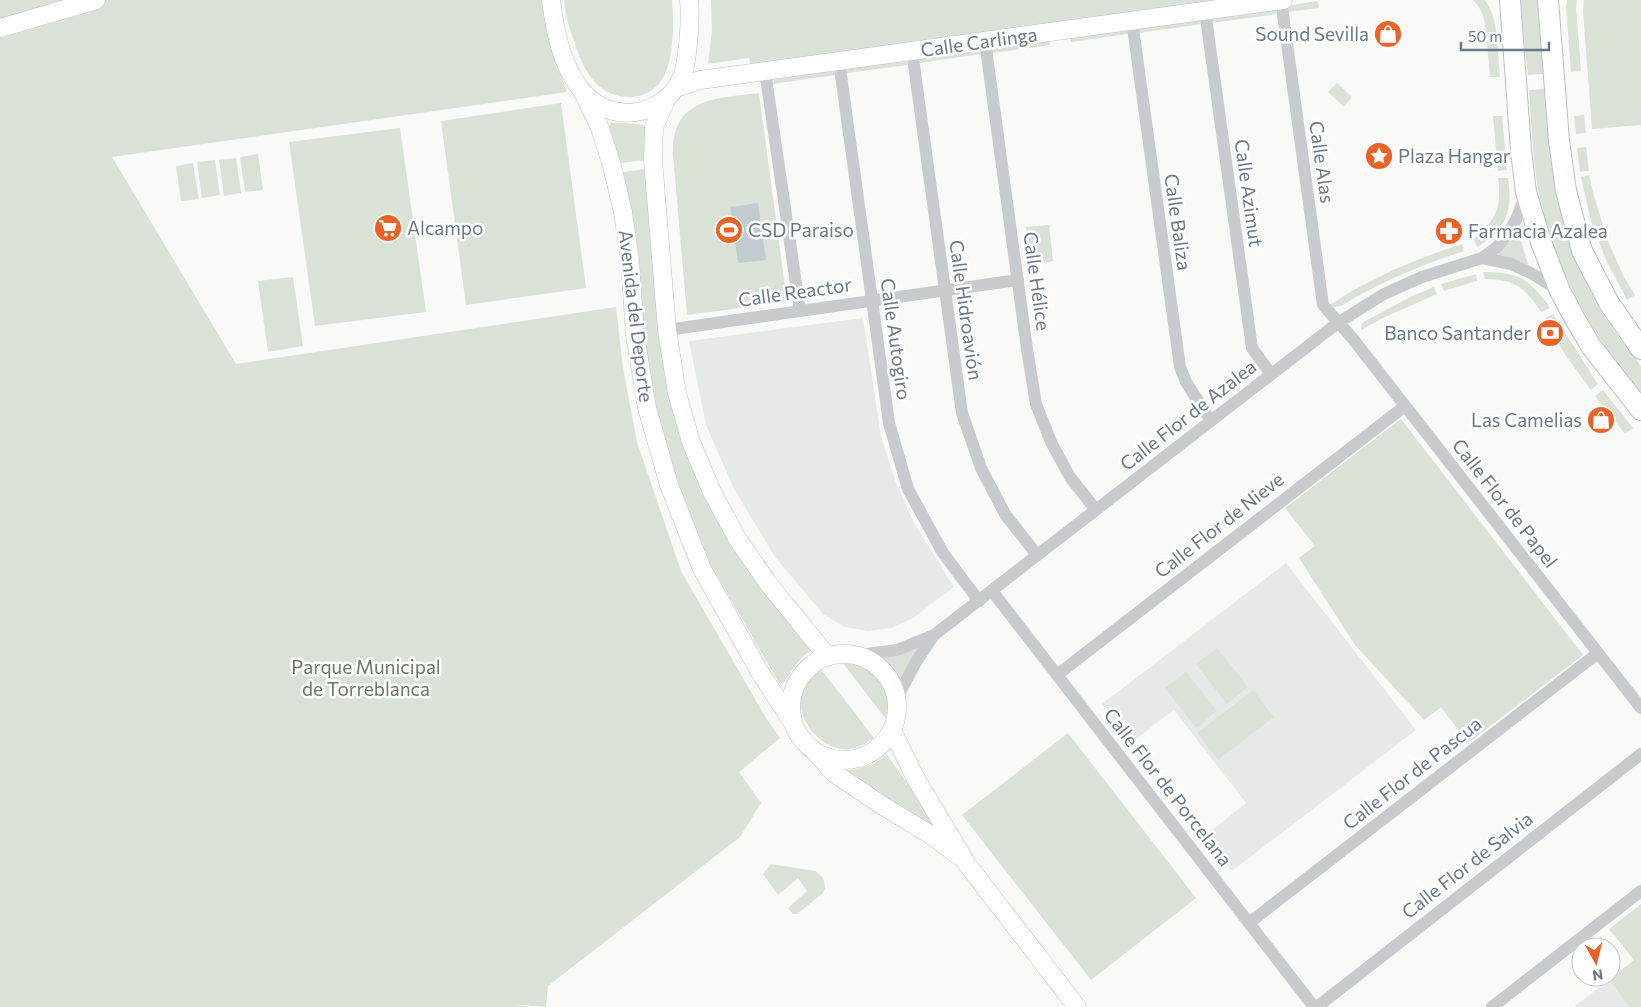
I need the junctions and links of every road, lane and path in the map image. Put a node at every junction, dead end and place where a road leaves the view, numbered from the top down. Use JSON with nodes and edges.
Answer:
{"nodes":[{"id":1,"x":96,"y":0,"type":"edge"},
{"id":2,"x":551,"y":0,"type":"edge"},
{"id":3,"x":689,"y":0,"type":"edge"},
{"id":4,"x":1282,"y":0,"type":"edge"},
{"id":5,"x":1510,"y":0,"type":"edge"},
{"id":6,"x":1548,"y":0,"type":"edge"},
{"id":7,"x":1205,"y":11,"type":"junction"},
{"id":8,"x":1132,"y":21,"type":"junction"},
{"id":9,"x":0,"y":28,"type":"edge"},
{"id":10,"x":985,"y":41,"type":"junction"},
{"id":11,"x":912,"y":51,"type":"junction"},
{"id":12,"x":839,"y":61,"type":"junction"},
{"id":13,"x":765,"y":71,"type":"junction"},
{"id":14,"x":583,"y":92,"type":"junction"},
{"id":15,"x":671,"y":94,"type":"junction"},
{"id":16,"x":1526,"y":192,"type":"junction"},
{"id":17,"x":1482,"y":258,"type":"junction"},
{"id":18,"x":1018,"y":280,"type":"junction"},
{"id":19,"x":945,"y":290,"type":"junction"},
{"id":20,"x":1560,"y":291,"type":"junction"},
{"id":21,"x":872,"y":301,"type":"junction"},
{"id":22,"x":800,"y":311,"type":"junction"},
{"id":23,"x":1339,"y":322,"type":"junction"},
{"id":24,"x":667,"y":330,"type":"junction"},
{"id":25,"x":1641,"y":349,"type":"edge"},
{"id":26,"x":1272,"y":374,"type":"junction"},
{"id":27,"x":1405,"y":406,"type":"junction"},
{"id":28,"x":1641,"y":410,"type":"edge"},
{"id":29,"x":1211,"y":421,"type":"junction"},
{"id":30,"x":1096,"y":510,"type":"junction"},
{"id":31,"x":1037,"y":556,"type":"junction"},
{"id":32,"x":992,"y":591,"type":"junction"},
{"id":33,"x":979,"y":601,"type":"junction"},
{"id":34,"x":934,"y":635,"type":"junction"},
{"id":35,"x":1598,"y":653,"type":"junction"},
{"id":36,"x":827,"y":656,"type":"junction"},
{"id":37,"x":859,"y":656,"type":"junction"},
{"id":38,"x":1057,"y":675,"type":"junction"},
{"id":39,"x":897,"y":698,"type":"junction"},
{"id":40,"x":1641,"y":708,"type":"edge"},
{"id":41,"x":793,"y":723,"type":"junction"},
{"id":42,"x":892,"y":730,"type":"junction"},
{"id":43,"x":812,"y":749,"type":"junction"},
{"id":44,"x":1641,"y":754,"type":"edge"},
{"id":45,"x":964,"y":860,"type":"junction"},
{"id":46,"x":1641,"y":890,"type":"edge"},
{"id":47,"x":1249,"y":923,"type":"junction"},
{"id":48,"x":1077,"y":1007,"type":"edge"},
{"id":49,"x":1315,"y":1007,"type":"edge"},
{"id":50,"x":1492,"y":1007,"type":"edge"}],
"edges":[{"from":1,"to":9,"type":"street"},
{"from":2,"to":14,"type":"street","name":"Avenida del Deporte"},
{"from":3,"to":15,"type":"street","name":"Avenida del Deporte"},
{"from":4,"to":7,"type":"street","name":"Calle Carlinga"},
{"from":4,"to":23,"type":"street","name":"Calle Alas"},
{"from":5,"to":16,"type":"main road"},
{"from":6,"to":25,"type":"main road"},
{"from":7,"to":8,"type":"street","name":"Calle Carlinga"},
{"from":7,"to":26,"type":"street","name":"Calle Azimut"},
{"from":8,"to":10,"type":"street","name":"Calle Carlinga"},
{"from":8,"to":29,"type":"street","name":"Calle Baliza"},
{"from":10,"to":11,"type":"street","name":"Calle Carlinga"},
{"from":10,"to":18,"type":"street","name":"Calle Hélice"},
{"from":11,"to":12,"type":"street","name":"Calle Carlinga"},
{"from":11,"to":19,"type":"street","name":"Calle Hidroavión"},
{"from":12,"to":13,"type":"street","name":"Calle Carlinga"},
{"from":12,"to":21,"type":"street","name":"Calle Autogiro"},
{"from":13,"to":15,"type":"street","name":"Calle Carlinga"},
{"from":13,"to":22,"type":"street"},
{"from":14,"to":15,"type":"street","name":"Calle Carlinga"},
{"from":14,"to":41,"type":"street","name":"Avenida del Deporte"},
{"from":15,"to":24,"type":"street","name":"Avenida del Deporte"},
{"from":16,"to":17,"type":"street"},
{"from":16,"to":20,"type":"main road"},
{"from":17,"to":20,"type":"street"},
{"from":17,"to":23,"type":"street","name":"Calle Flor de Azalea"},
{"from":18,"to":19,"type":"street","name":"Calle Reactor"},
{"from":18,"to":30,"type":"street","name":"Calle Hélice"},
{"from":19,"to":21,"type":"street","name":"Calle Reactor"},
{"from":19,"to":31,"type":"street","name":"Calle Hidroavión"},
{"from":20,"to":28,"type":"main road"},
{"from":21,"to":22,"type":"street","name":"Calle Reactor"},
{"from":21,"to":33,"type":"street","name":"Calle Autogiro"},
{"from":22,"to":24,"type":"street","name":"Calle Reactor"},
{"from":23,"to":26,"type":"street","name":"Calle Flor de Azalea"},
{"from":23,"to":27,"type":"street","name":"Calle Flor de Papel"},
{"from":24,"to":36,"type":"street","name":"Avenida del Deporte"},
{"from":26,"to":29,"type":"street","name":"Calle Flor de Azalea"},
{"from":27,"to":35,"type":"street","name":"Calle Flor de Papel"},
{"from":27,"to":38,"type":"street","name":"Calle Flor de Nieve"},
{"from":29,"to":30,"type":"street","name":"Calle Flor de Azalea"},
{"from":30,"to":31,"type":"street","name":"Calle Flor de Azalea"},
{"from":31,"to":32,"type":"street","name":"Calle Flor de Azalea"},
{"from":32,"to":33,"type":"street","name":"Calle Flor de Azalea"},
{"from":32,"to":38,"type":"street","name":"Calle Flor de Porcelana"},
{"from":33,"to":34,"type":"street","name":"Calle Flor de Azalea"},
{"from":34,"to":37,"type":"street"},
{"from":34,"to":39,"type":"street"},
{"from":35,"to":40,"type":"street","name":"Calle Flor de Papel"},
{"from":35,"to":47,"type":"street","name":"Calle Flor de Pascua"},
{"from":36,"to":37,"type":"street"},
{"from":36,"to":41,"type":"street"},
{"from":37,"to":39,"type":"street"},
{"from":38,"to":47,"type":"street","name":"Calle Flor de Porcelana"},
{"from":39,"to":42,"type":"street"},
{"from":41,"to":43,"type":"street"},
{"from":42,"to":43,"type":"street"},
{"from":42,"to":45,"type":"street"},
{"from":43,"to":45,"type":"street"},
{"from":44,"to":49,"type":"street","name":"Calle Flor de Salvia"},
{"from":45,"to":48,"type":"street"},
{"from":46,"to":50,"type":"street"},
{"from":47,"to":49,"type":"street","name":"Calle Flor de Porcelana"}]}
